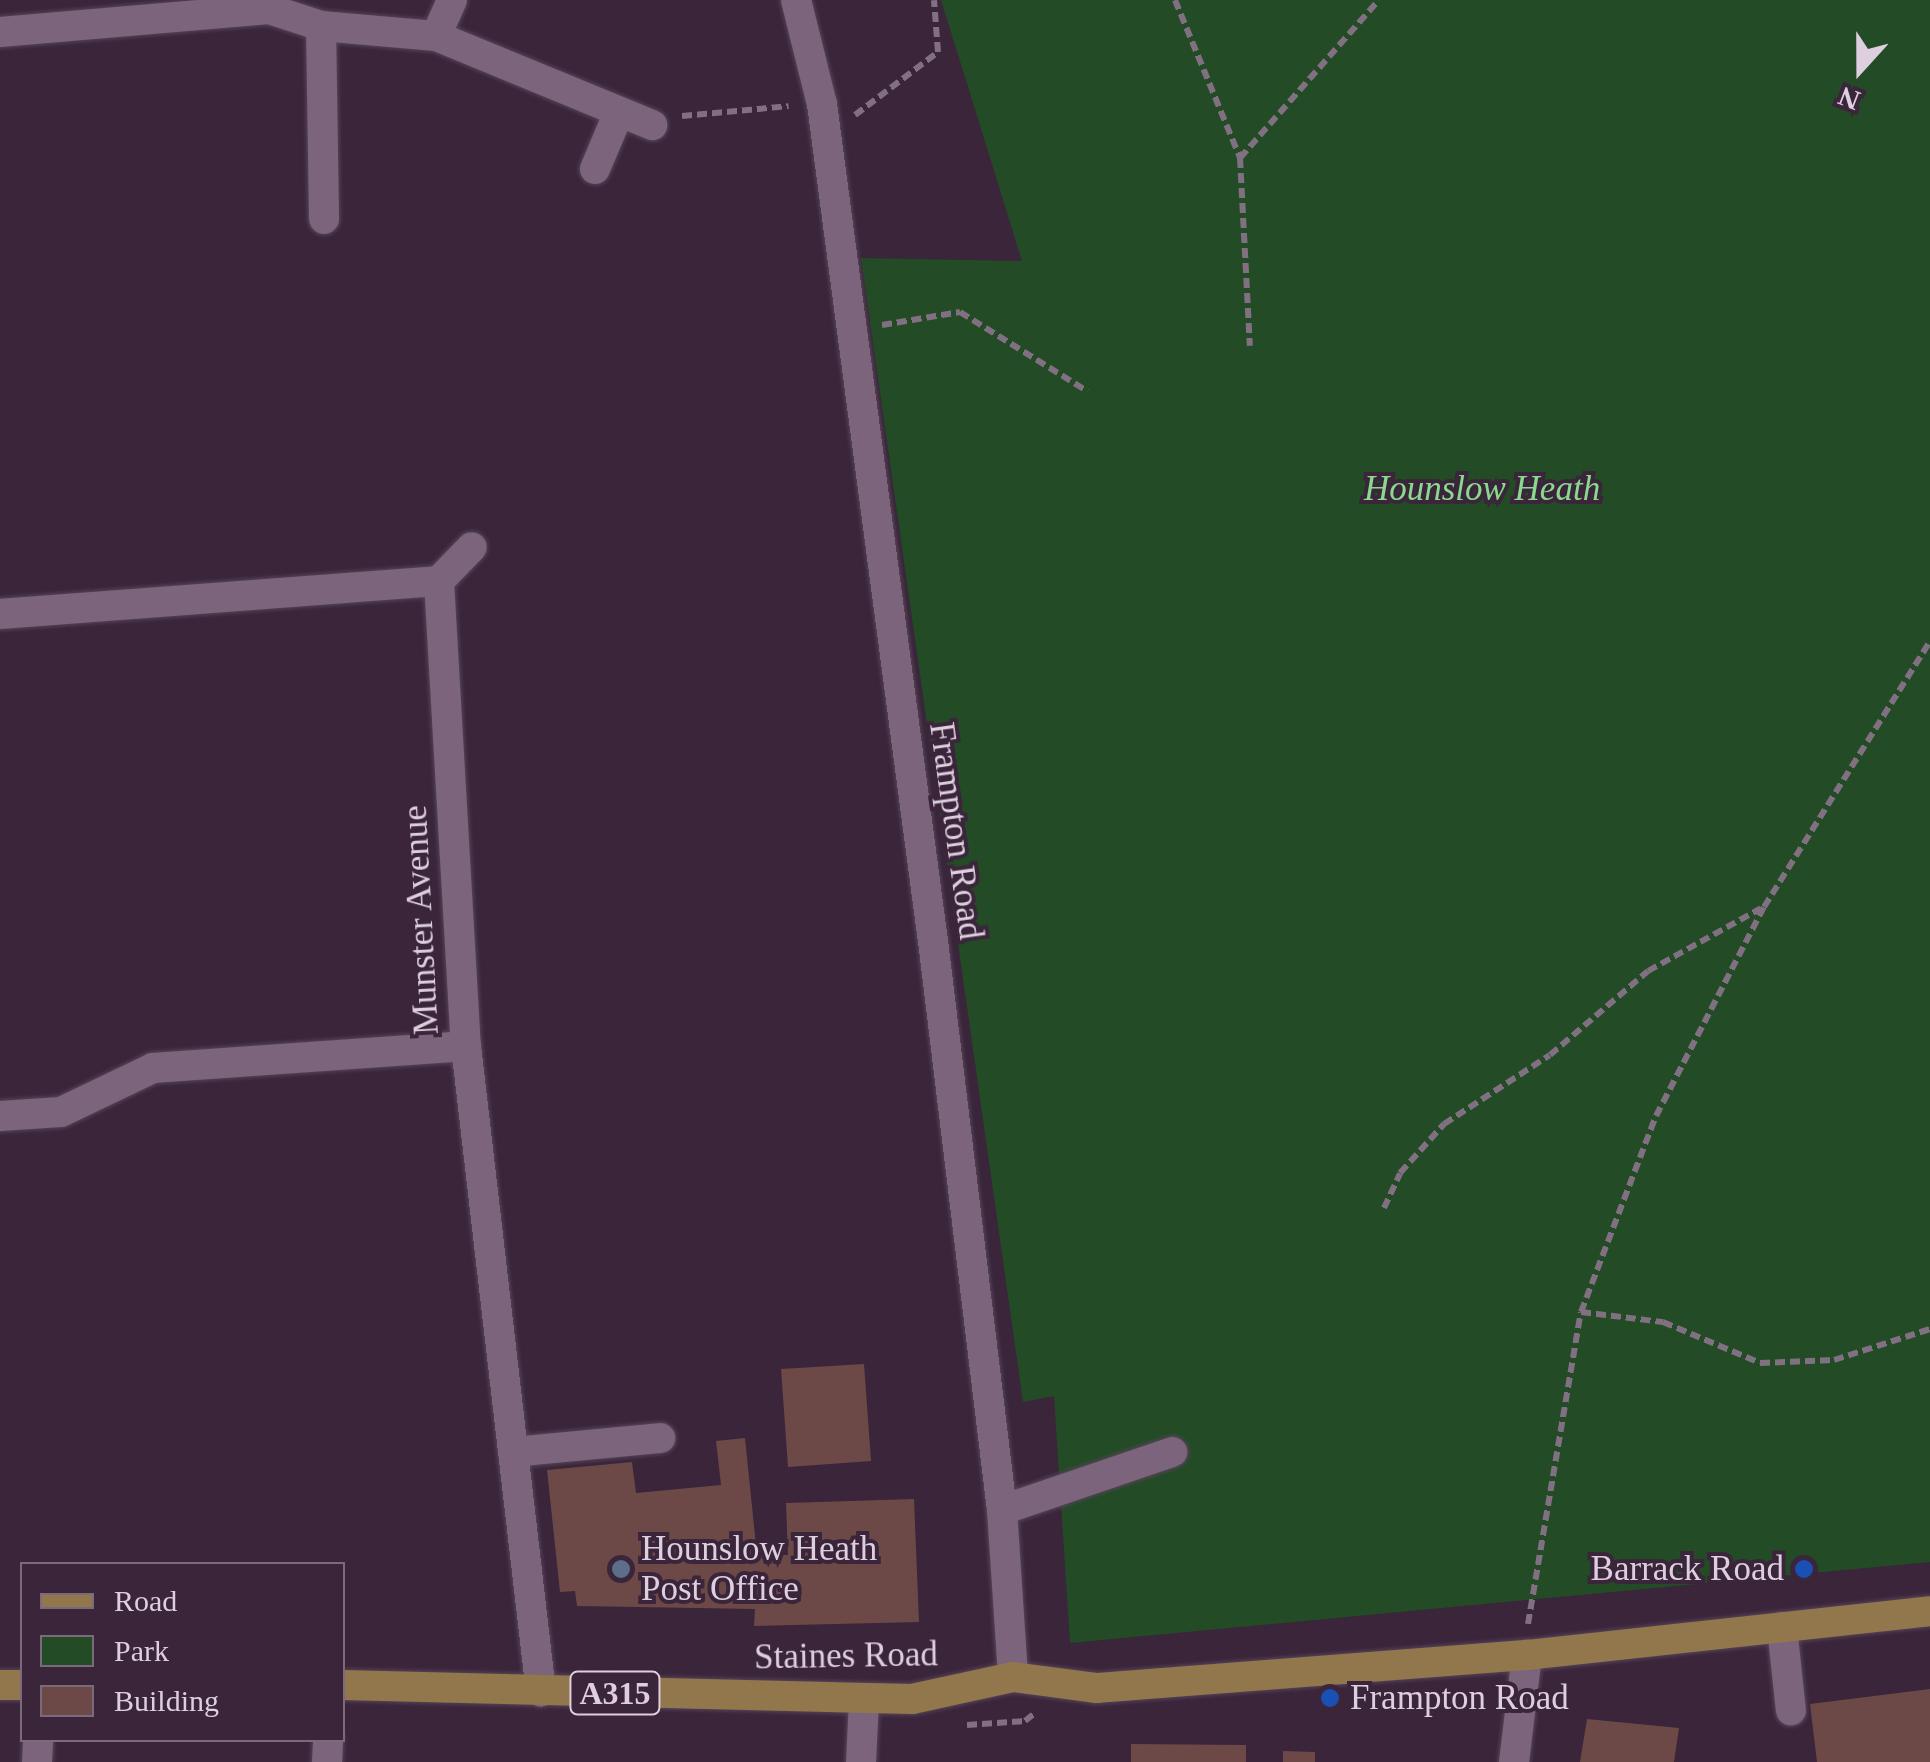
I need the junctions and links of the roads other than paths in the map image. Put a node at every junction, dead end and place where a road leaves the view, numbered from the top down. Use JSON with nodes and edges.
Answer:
{"nodes":[{"id":1,"x":452,"y":0,"type":"edge"},
{"id":2,"x":796,"y":0,"type":"edge"},
{"id":3,"x":270,"y":5,"type":"edge"},
{"id":4,"x":321,"y":26,"type":"junction"},
{"id":5,"x":0,"y":32,"type":"edge"},
{"id":6,"x":436,"y":36,"type":"junction"},
{"id":7,"x":618,"y":112,"type":"junction"},
{"id":8,"x":652,"y":126,"type":"road end"},
{"id":9,"x":595,"y":169,"type":"dead end"},
{"id":10,"x":324,"y":219,"type":"dead end"},
{"id":11,"x":472,"y":547,"type":"dead end"},
{"id":12,"x":439,"y":580,"type":"junction"},
{"id":13,"x":0,"y":614,"type":"edge"},
{"id":14,"x":466,"y":1046,"type":"junction"},
{"id":15,"x":0,"y":1116,"type":"edge"},
{"id":16,"x":660,"y":1438,"type":"dead end"},
{"id":17,"x":513,"y":1452,"type":"junction"},
{"id":18,"x":1172,"y":1452,"type":"dead end"},
{"id":19,"x":1002,"y":1510,"type":"junction"},
{"id":20,"x":1930,"y":1611,"type":"edge"},
{"id":21,"x":1782,"y":1627,"type":"junction"},
{"id":22,"x":1527,"y":1655,"type":"junction"},
{"id":23,"x":1013,"y":1676,"type":"junction"},
{"id":24,"x":345,"y":1685,"type":"edge"},
{"id":25,"x":541,"y":1692,"type":"junction"},
{"id":26,"x":864,"y":1700,"type":"junction"},
{"id":27,"x":1791,"y":1711,"type":"dead end"},
{"id":28,"x":860,"y":1762,"type":"edge"},
{"id":29,"x":1514,"y":1762,"type":"edge"}],
"edges":[{"from":1,"to":6,"type":"street"},
{"from":2,"to":19,"type":"street","name":"Frampton Road"},
{"from":3,"to":4,"type":"street"},
{"from":3,"to":5,"type":"street"},
{"from":4,"to":6,"type":"street"},
{"from":4,"to":10,"type":"street"},
{"from":6,"to":7,"type":"street"},
{"from":7,"to":8,"type":"street"},
{"from":7,"to":9,"type":"street"},
{"from":11,"to":12,"type":"street"},
{"from":12,"to":13,"type":"street"},
{"from":12,"to":14,"type":"street","name":"Munster Avenue"},
{"from":14,"to":15,"type":"street"},
{"from":14,"to":17,"type":"street","name":"Munster Avenue"},
{"from":16,"to":17,"type":"street"},
{"from":17,"to":25,"type":"street","name":"Munster Avenue"},
{"from":18,"to":19,"type":"street"},
{"from":19,"to":23,"type":"street","name":"Frampton Road"},
{"from":20,"to":21,"type":"main road","number":"A315"},
{"from":21,"to":22,"type":"main road","number":"A315"},
{"from":21,"to":27,"type":"street"},
{"from":22,"to":23,"type":"main road","name":"Staines Road","number":"A315"},
{"from":22,"to":29,"type":"street"},
{"from":23,"to":26,"type":"main road","name":"Staines Road","number":"A315"},
{"from":24,"to":25,"type":"main road","name":"Staines Road","number":"A315"},
{"from":25,"to":26,"type":"main road","name":"Staines Road","number":"A315"},
{"from":26,"to":28,"type":"street"}]}
